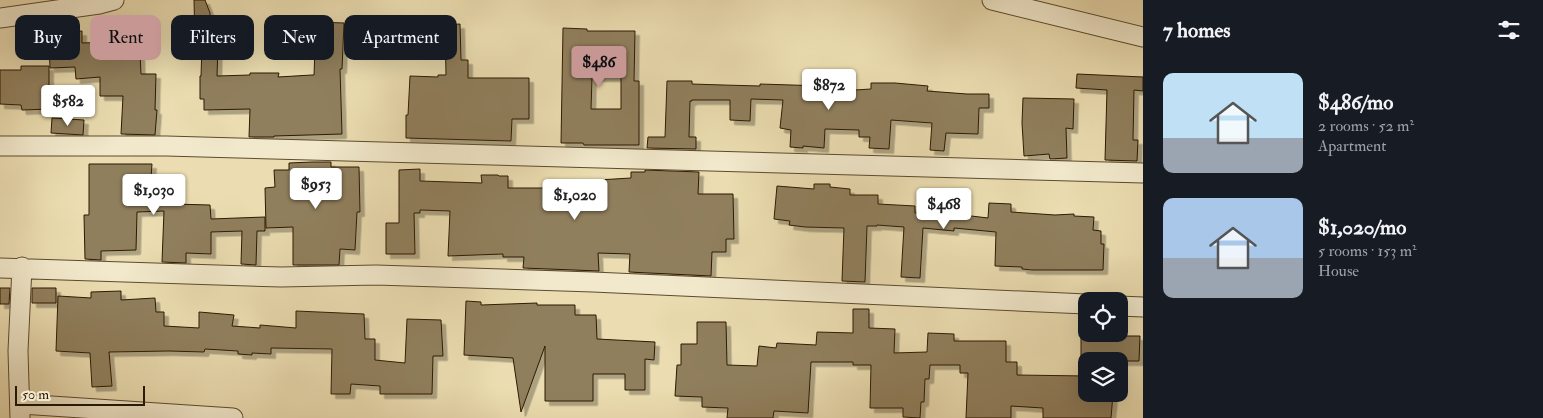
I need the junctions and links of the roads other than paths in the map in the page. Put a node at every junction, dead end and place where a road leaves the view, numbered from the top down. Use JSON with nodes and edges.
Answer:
{"nodes":[{"id":1,"x":114,"y":0,"type":"edge"},
{"id":2,"x":992,"y":0,"type":"edge"},
{"id":3,"x":0,"y":18,"type":"edge"},
{"id":4,"x":1143,"y":37,"type":"edge"},
{"id":5,"x":0,"y":146,"type":"edge"},
{"id":6,"x":1143,"y":172,"type":"edge"},
{"id":7,"x":22,"y":267,"type":"junction"},
{"id":8,"x":0,"y":268,"type":"edge"},
{"id":9,"x":1078,"y":304,"type":"edge"},
{"id":10,"x":1128,"y":306,"type":"edge"},
{"id":11,"x":1143,"y":307,"type":"edge"},
{"id":12,"x":21,"y":411,"type":"edge"},
{"id":13,"x":178,"y":417,"type":"edge"},
{"id":14,"x":233,"y":418,"type":"edge"}],
"edges":[{"from":1,"to":3,"type":"street"},
{"from":2,"to":4,"type":"street"},
{"from":5,"to":6,"type":"street"},
{"from":7,"to":8,"type":"street"},
{"from":7,"to":9,"type":"street"},
{"from":7,"to":12,"type":"street"},
{"from":10,"to":11,"type":"street"},
{"from":12,"to":13,"type":"street"},
{"from":13,"to":14,"type":"street"}]}
